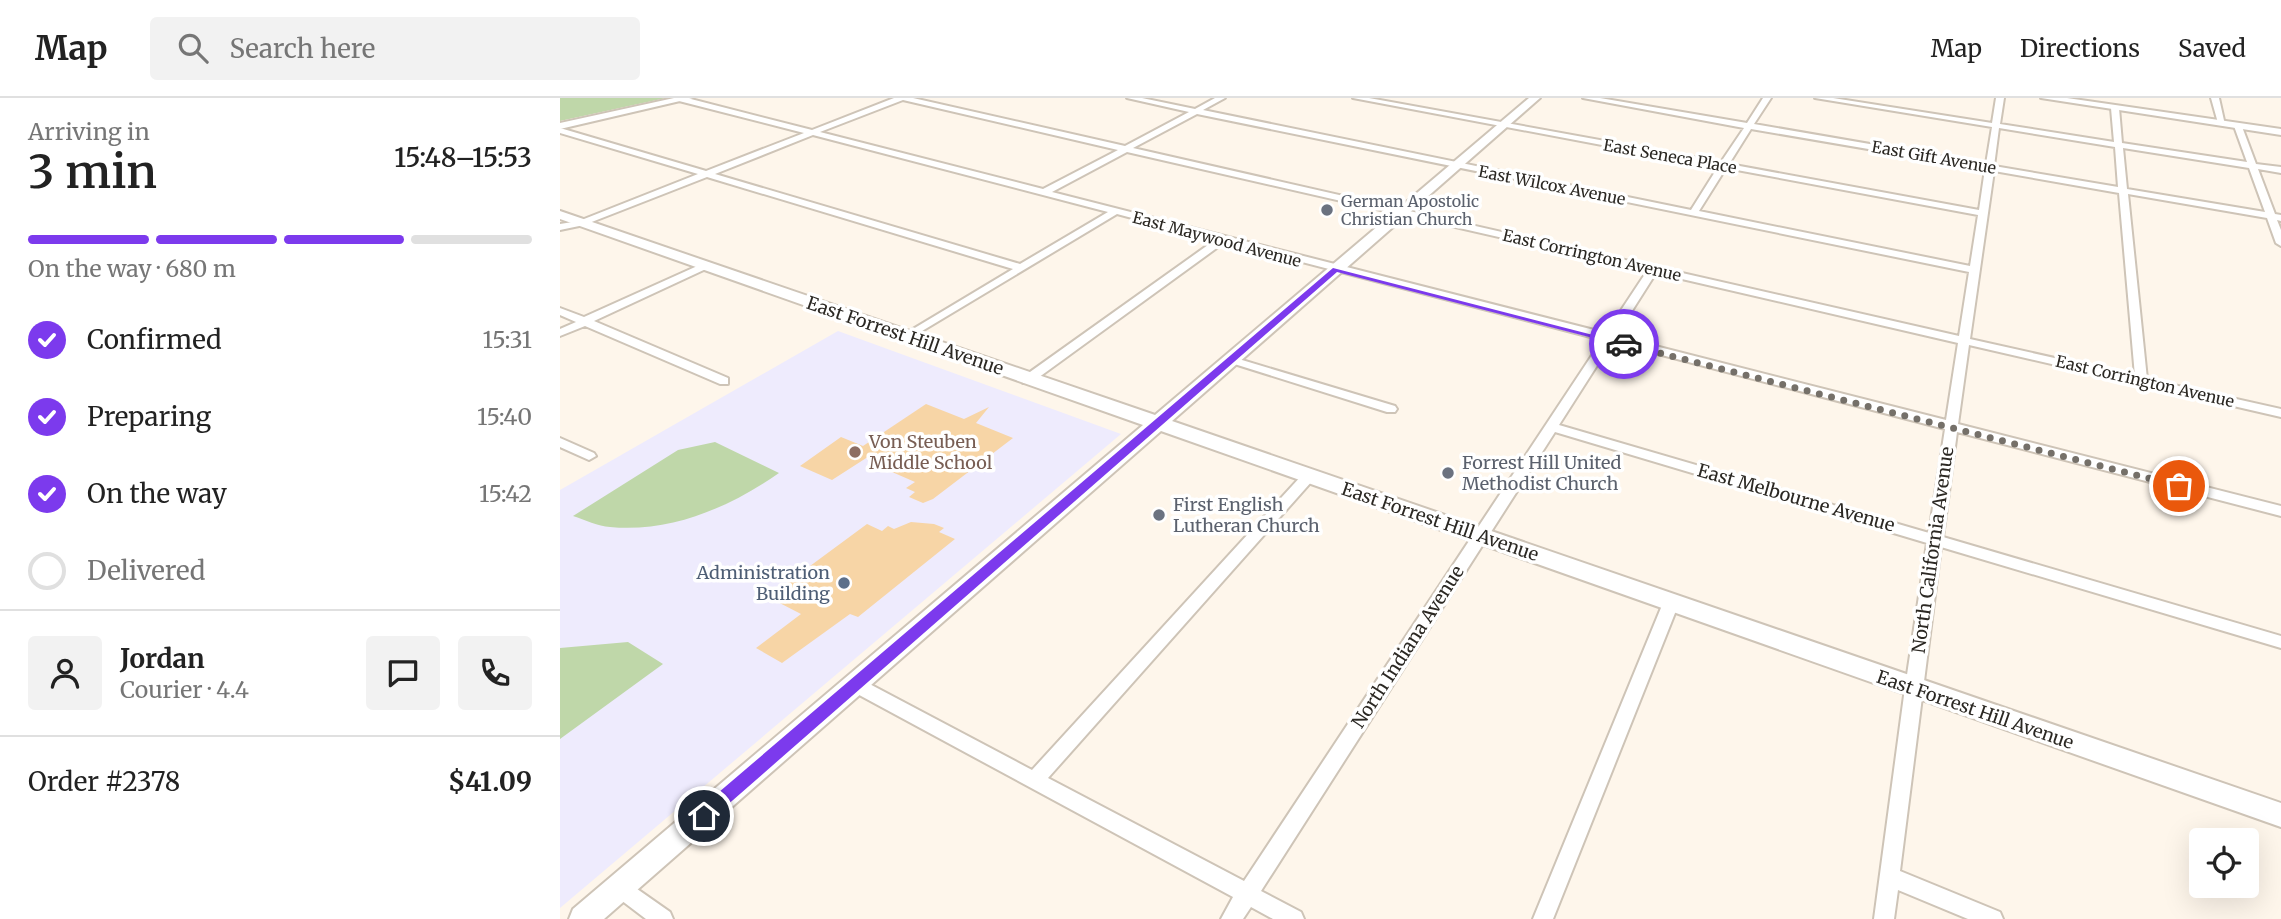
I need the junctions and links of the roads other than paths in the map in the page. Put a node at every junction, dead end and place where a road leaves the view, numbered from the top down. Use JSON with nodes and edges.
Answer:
{"nodes":[{"id":1,"x":902,"y":98,"type":"edge"},
{"id":2,"x":1131,"y":98,"type":"edge"},
{"id":3,"x":1221,"y":98,"type":"edge"},
{"id":4,"x":1357,"y":98,"type":"edge"},
{"id":5,"x":1535,"y":98,"type":"edge"},
{"id":6,"x":1587,"y":98,"type":"edge"},
{"id":7,"x":1767,"y":98,"type":"edge"},
{"id":8,"x":1819,"y":98,"type":"edge"},
{"id":9,"x":2000,"y":98,"type":"edge"},
{"id":10,"x":2046,"y":98,"type":"edge"},
{"id":11,"x":2215,"y":98,"type":"edge"},
{"id":12,"x":685,"y":99,"type":"edge"},
{"id":13,"x":2076,"y":100,"type":"edge"},
{"id":14,"x":2115,"y":108,"type":"junction"},
{"id":15,"x":1193,"y":111,"type":"junction"},
{"id":16,"x":2222,"y":123,"type":"junction"},
{"id":17,"x":1503,"y":125,"type":"junction"},
{"id":18,"x":1749,"y":125,"type":"junction"},
{"id":19,"x":1995,"y":126,"type":"junction"},
{"id":20,"x":2238,"y":126,"type":"junction"},
{"id":21,"x":560,"y":128,"type":"edge"},
{"id":22,"x":2281,"y":132,"type":"edge"},
{"id":23,"x":813,"y":133,"type":"junction"},
{"id":24,"x":2119,"y":145,"type":"junction"},
{"id":25,"x":1124,"y":149,"type":"junction"},
{"id":26,"x":1456,"y":165,"type":"junction"},
{"id":27,"x":1724,"y":165,"type":"junction"},
{"id":28,"x":2253,"y":166,"type":"junction"},
{"id":29,"x":1990,"y":167,"type":"junction"},
{"id":30,"x":2281,"y":170,"type":"edge"},
{"id":31,"x":709,"y":174,"type":"junction"},
{"id":32,"x":2124,"y":191,"type":"junction"},
{"id":33,"x":1043,"y":193,"type":"junction"},
{"id":34,"x":1114,"y":212,"type":"junction"},
{"id":35,"x":1402,"y":212,"type":"junction"},
{"id":36,"x":1693,"y":213,"type":"junction"},
{"id":37,"x":1982,"y":213,"type":"junction"},
{"id":38,"x":560,"y":215,"type":"edge"},
{"id":39,"x":2276,"y":217,"type":"edge"},
{"id":40,"x":581,"y":223,"type":"junction"},
{"id":41,"x":560,"y":227,"type":"edge"},
{"id":42,"x":1221,"y":240,"type":"junction"},
{"id":43,"x":2281,"y":243,"type":"edge"},
{"id":44,"x":704,"y":266,"type":"junction"},
{"id":45,"x":1021,"y":268,"type":"junction"},
{"id":46,"x":1654,"y":269,"type":"junction"},
{"id":47,"x":1336,"y":270,"type":"junction"},
{"id":48,"x":1973,"y":270,"type":"junction"},
{"id":49,"x":560,"y":311,"type":"edge"},
{"id":50,"x":585,"y":321,"type":"junction"},
{"id":51,"x":560,"y":333,"type":"edge"},
{"id":52,"x":906,"y":337,"type":"junction"},
{"id":53,"x":1611,"y":340,"type":"junction"},
{"id":54,"x":1965,"y":340,"type":"junction"},
{"id":55,"x":1232,"y":360,"type":"junction"},
{"id":56,"x":1027,"y":380,"type":"junction"},
{"id":57,"x":2141,"y":380,"type":"junction"},
{"id":58,"x":724,"y":381,"type":"dead end"},
{"id":59,"x":1391,"y":409,"type":"dead end"},
{"id":60,"x":2281,"y":412,"type":"edge"},
{"id":61,"x":1157,"y":425,"type":"junction"},
{"id":62,"x":1552,"y":427,"type":"junction"},
{"id":63,"x":1951,"y":428,"type":"junction"},
{"id":64,"x":560,"y":442,"type":"edge"},
{"id":65,"x":589,"y":456,"type":"dead end"},
{"id":66,"x":1308,"y":477,"type":"junction"},
{"id":67,"x":2281,"y":512,"type":"edge"},
{"id":68,"x":1480,"y":536,"type":"junction"},
{"id":69,"x":1934,"y":539,"type":"junction"},
{"id":70,"x":1671,"y":603,"type":"junction"},
{"id":71,"x":2281,"y":642,"type":"edge"},
{"id":72,"x":856,"y":685,"type":"junction"},
{"id":73,"x":1913,"y":688,"type":"junction"},
{"id":74,"x":1035,"y":779,"type":"junction"},
{"id":75,"x":2281,"y":816,"type":"edge"},
{"id":76,"x":1890,"y":877,"type":"junction"},
{"id":77,"x":620,"y":887,"type":"junction"},
{"id":78,"x":1247,"y":894,"type":"junction"},
{"id":79,"x":583,"y":919,"type":"edge"},
{"id":80,"x":663,"y":919,"type":"edge"},
{"id":81,"x":1231,"y":919,"type":"edge"},
{"id":82,"x":1294,"y":919,"type":"edge"},
{"id":83,"x":1543,"y":919,"type":"edge"},
{"id":84,"x":1884,"y":919,"type":"edge"},
{"id":85,"x":1993,"y":919,"type":"edge"}],
"edges":[{"from":1,"to":23,"type":"street"},
{"from":1,"to":25,"type":"street","name":"East Corrington Avenue"},
{"from":2,"to":15,"type":"street","name":"East Wilcox Avenue"},
{"from":3,"to":15,"type":"street"},
{"from":4,"to":17,"type":"street","name":"East Seneca Place"},
{"from":5,"to":17,"type":"main road"},
{"from":6,"to":18,"type":"street","name":"East Gift Avenue"},
{"from":7,"to":18,"type":"street"},
{"from":8,"to":19,"type":"street"},
{"from":9,"to":19,"type":"street","name":"North California Avenue"},
{"from":10,"to":13,"type":"main road"},
{"from":11,"to":16,"type":"street"},
{"from":12,"to":21,"type":"main road"},
{"from":12,"to":23,"type":"street","name":"East Maywood Avenue"},
{"from":13,"to":14,"type":"main road"},
{"from":14,"to":16,"type":"main road"},
{"from":14,"to":24,"type":"street"},
{"from":15,"to":25,"type":"street"},
{"from":15,"to":26,"type":"street","name":"East Wilcox Avenue"},
{"from":16,"to":20,"type":"main road"},
{"from":17,"to":26,"type":"main road"},
{"from":17,"to":27,"type":"street","name":"East Seneca Place"},
{"from":18,"to":27,"type":"street"},
{"from":18,"to":29,"type":"street","name":"East Gift Avenue"},
{"from":19,"to":24,"type":"street"},
{"from":19,"to":29,"type":"street","name":"North California Avenue"},
{"from":20,"to":22,"type":"main road"},
{"from":20,"to":28,"type":"street"},
{"from":21,"to":31,"type":"street"},
{"from":23,"to":31,"type":"street"},
{"from":23,"to":33,"type":"street","name":"East Maywood Avenue"},
{"from":24,"to":28,"type":"street"},
{"from":24,"to":32,"type":"street"},
{"from":25,"to":33,"type":"street"},
{"from":25,"to":35,"type":"street","name":"East Corrington Avenue"},
{"from":26,"to":35,"type":"main road"},
{"from":26,"to":36,"type":"street","name":"East Wilcox Avenue"},
{"from":27,"to":36,"type":"street"},
{"from":27,"to":37,"type":"street","name":"East Seneca Place"},
{"from":28,"to":30,"type":"street"},
{"from":28,"to":39,"type":"street"},
{"from":29,"to":32,"type":"street","name":"East Gift Avenue"},
{"from":29,"to":37,"type":"street","name":"North California Avenue"},
{"from":31,"to":40,"type":"street"},
{"from":31,"to":45,"type":"street"},
{"from":32,"to":39,"type":"street","name":"East Gift Avenue"},
{"from":32,"to":57,"type":"street"},
{"from":33,"to":34,"type":"street","name":"East Maywood Avenue"},
{"from":34,"to":42,"type":"street","name":"East Maywood Avenue"},
{"from":34,"to":45,"type":"street"},
{"from":35,"to":46,"type":"street","name":"East Corrington Avenue"},
{"from":35,"to":47,"type":"main road"},
{"from":36,"to":48,"type":"street","name":"East Wilcox Avenue"},
{"from":37,"to":48,"type":"street","name":"North California Avenue"},
{"from":38,"to":40,"type":"main road","name":"East Forrest Hill Avenue"},
{"from":39,"to":43,"type":"street"},
{"from":40,"to":41,"type":"street"},
{"from":40,"to":44,"type":"main road","name":"East Forrest Hill Avenue"},
{"from":42,"to":47,"type":"street","name":"East Maywood Avenue"},
{"from":42,"to":56,"type":"street"},
{"from":44,"to":50,"type":"street"},
{"from":44,"to":52,"type":"main road","name":"East Forrest Hill Avenue"},
{"from":45,"to":52,"type":"street"},
{"from":46,"to":53,"type":"street","name":"North Indiana Avenue"},
{"from":46,"to":54,"type":"street","name":"East Corrington Avenue"},
{"from":47,"to":53,"type":"street","name":"East Maywood Avenue"},
{"from":47,"to":55,"type":"main road"},
{"from":48,"to":54,"type":"street","name":"North California Avenue"},
{"from":49,"to":50,"type":"street"},
{"from":50,"to":51,"type":"street"},
{"from":50,"to":58,"type":"street"},
{"from":52,"to":56,"type":"main road","name":"East Forrest Hill Avenue"},
{"from":53,"to":62,"type":"street","name":"North Indiana Avenue"},
{"from":53,"to":63,"type":"street","name":"East Maywood Avenue"},
{"from":54,"to":57,"type":"street","name":"East Corrington Avenue"},
{"from":54,"to":63,"type":"street","name":"North California Avenue"},
{"from":55,"to":59,"type":"street"},
{"from":55,"to":61,"type":"main road"},
{"from":56,"to":61,"type":"main road","name":"East Forrest Hill Avenue"},
{"from":57,"to":60,"type":"street","name":"East Corrington Avenue"},
{"from":61,"to":66,"type":"main road","name":"East Forrest Hill Avenue"},
{"from":61,"to":72,"type":"main road"},
{"from":62,"to":68,"type":"street","name":"North Indiana Avenue"},
{"from":62,"to":69,"type":"street","name":"East Melbourne Avenue"},
{"from":63,"to":67,"type":"street","name":"East Maywood Avenue"},
{"from":63,"to":69,"type":"street","name":"North California Avenue"},
{"from":64,"to":65,"type":"street"},
{"from":66,"to":68,"type":"main road","name":"East Forrest Hill Avenue"},
{"from":66,"to":74,"type":"street"},
{"from":68,"to":70,"type":"main road","name":"East Forrest Hill Avenue"},
{"from":68,"to":78,"type":"street","name":"North Indiana Avenue"},
{"from":69,"to":71,"type":"street","name":"East Melbourne Avenue"},
{"from":69,"to":73,"type":"street","name":"North California Avenue"},
{"from":70,"to":73,"type":"main road","name":"East Forrest Hill Avenue"},
{"from":70,"to":83,"type":"street"},
{"from":72,"to":74,"type":"street"},
{"from":72,"to":77,"type":"main road"},
{"from":73,"to":75,"type":"main road","name":"East Forrest Hill Avenue"},
{"from":73,"to":76,"type":"street","name":"North California Avenue"},
{"from":74,"to":78,"type":"street"},
{"from":76,"to":84,"type":"street","name":"North California Avenue"},
{"from":76,"to":85,"type":"street"},
{"from":77,"to":79,"type":"main road"},
{"from":77,"to":80,"type":"street"},
{"from":78,"to":81,"type":"street","name":"North Indiana Avenue"},
{"from":78,"to":82,"type":"street"}]}
